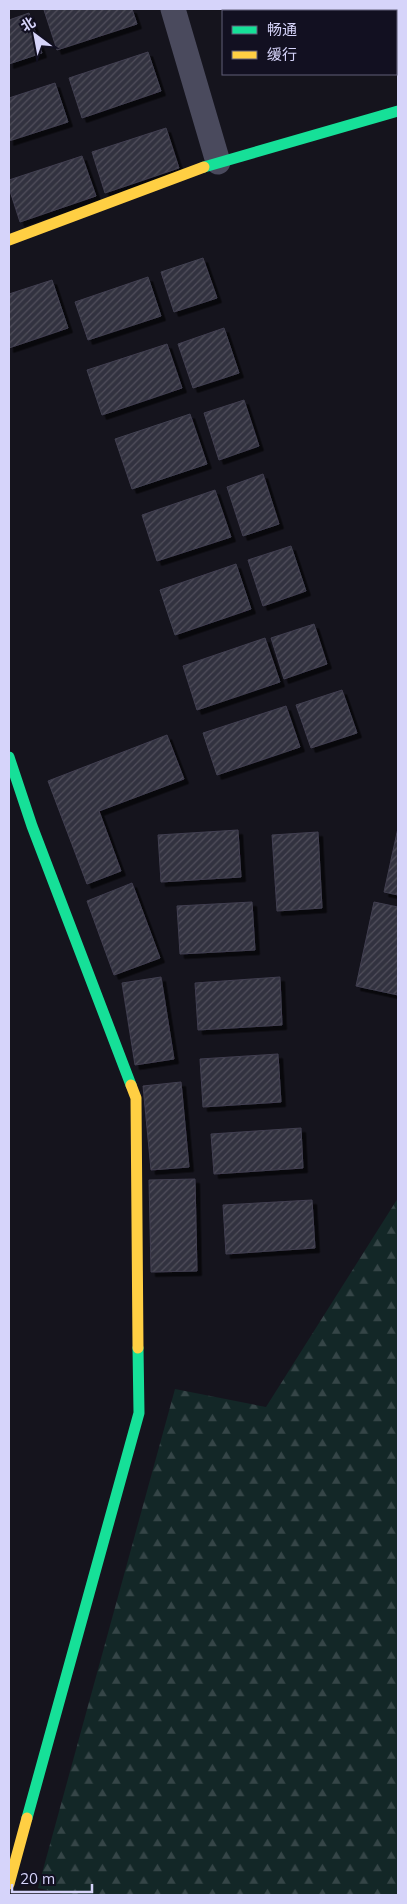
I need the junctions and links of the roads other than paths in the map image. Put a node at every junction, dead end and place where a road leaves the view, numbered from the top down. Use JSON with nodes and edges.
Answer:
{"nodes":[{"id":1,"x":173,"y":9,"type":"edge"},
{"id":2,"x":398,"y":111,"type":"edge"},
{"id":3,"x":218,"y":162,"type":"junction"},
{"id":4,"x":9,"y":240,"type":"edge"},
{"id":5,"x":9,"y":758,"type":"edge"},
{"id":6,"x":9,"y":1884,"type":"edge"}],
"edges":[{"from":1,"to":3,"type":"street"},
{"from":2,"to":3,"type":"street"},
{"from":3,"to":4,"type":"street"},
{"from":5,"to":6,"type":"street"}]}
